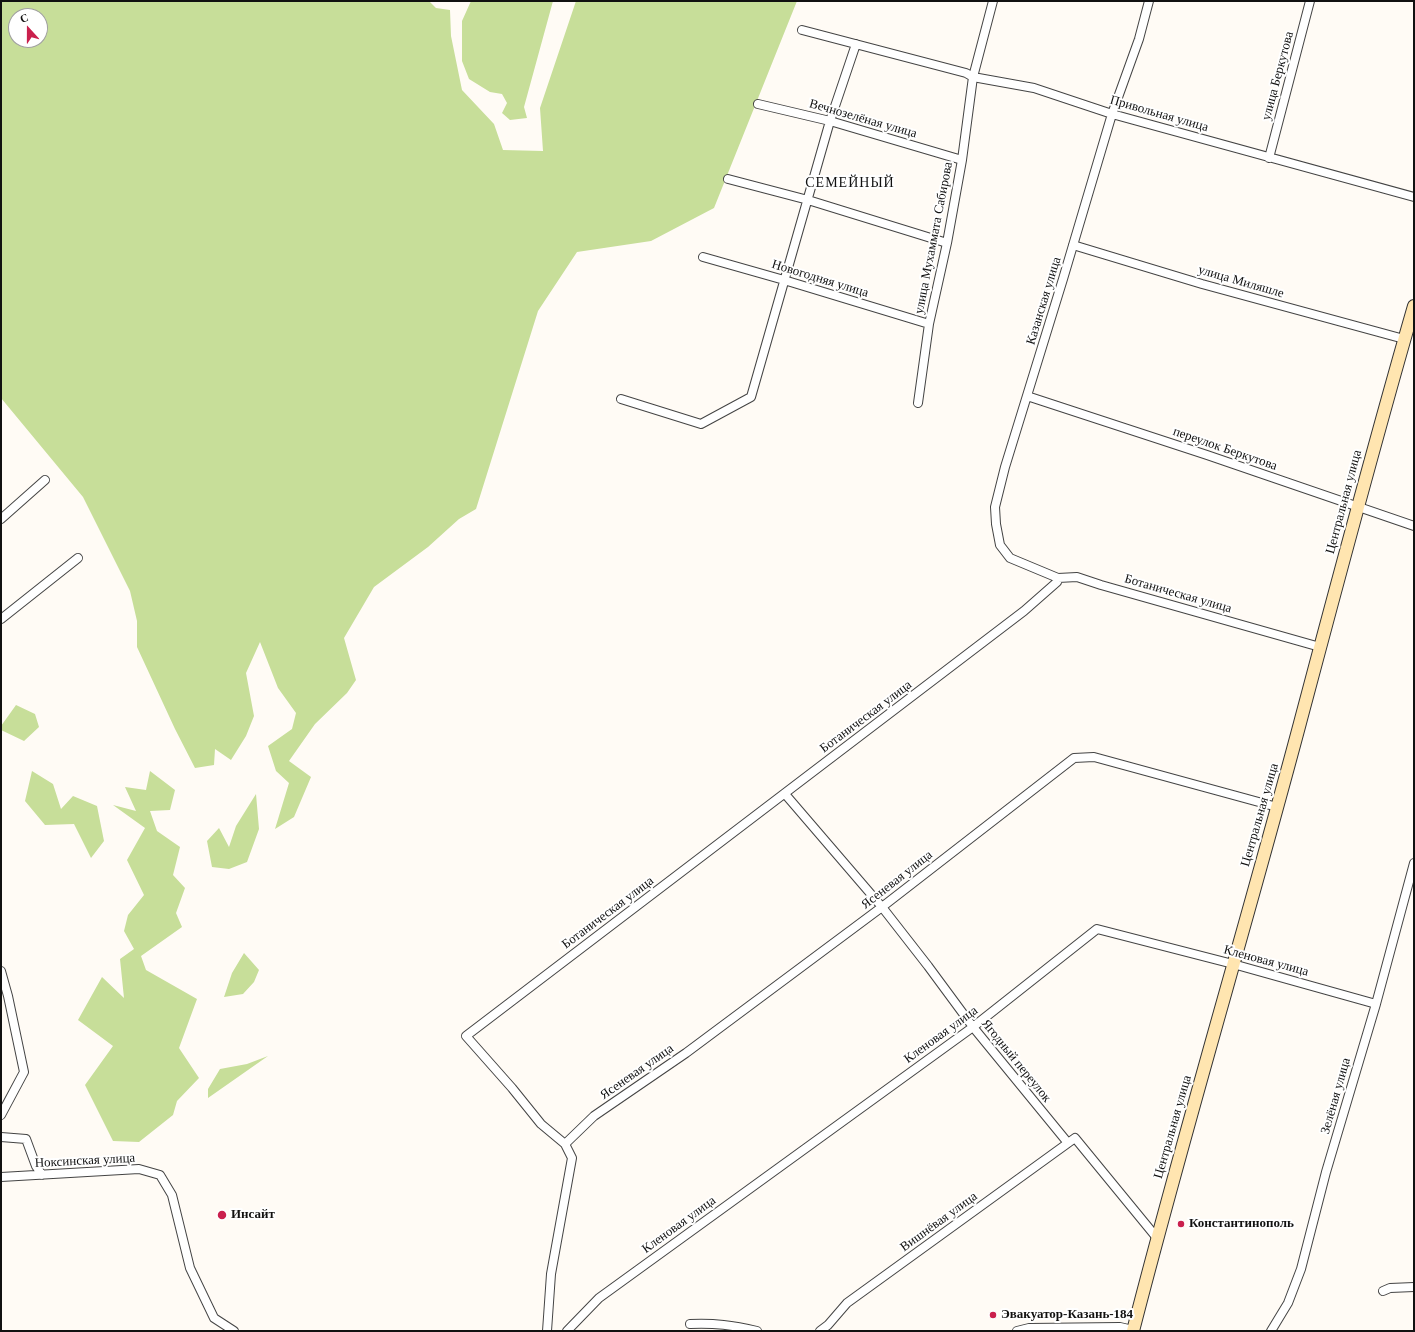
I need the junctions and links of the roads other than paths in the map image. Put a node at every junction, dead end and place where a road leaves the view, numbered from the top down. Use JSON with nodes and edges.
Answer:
{"nodes":[{"id":1,"x":993,"y":1,"type":"edge"},
{"id":2,"x":1149,"y":1,"type":"edge"},
{"id":3,"x":1310,"y":1,"type":"edge"},
{"id":4,"x":802,"y":30,"type":"dead end"},
{"id":5,"x":856,"y":44,"type":"junction"},
{"id":6,"x":973,"y":77,"type":"junction"},
{"id":7,"x":758,"y":104,"type":"dead end"},
{"id":8,"x":1112,"y":114,"type":"junction"},
{"id":9,"x":830,"y":121,"type":"junction"},
{"id":10,"x":1269,"y":158,"type":"junction"},
{"id":11,"x":962,"y":160,"type":"junction"},
{"id":12,"x":728,"y":179,"type":"dead end"},
{"id":13,"x":1414,"y":196,"type":"edge"},
{"id":14,"x":808,"y":200,"type":"junction"},
{"id":15,"x":947,"y":243,"type":"junction"},
{"id":16,"x":1073,"y":245,"type":"junction"},
{"id":17,"x":703,"y":257,"type":"dead end"},
{"id":18,"x":784,"y":280,"type":"junction"},
{"id":19,"x":1414,"y":306,"type":"edge"},
{"id":20,"x":929,"y":324,"type":"junction"},
{"id":21,"x":1404,"y":339,"type":"junction"},
{"id":22,"x":1027,"y":396,"type":"junction"},
{"id":23,"x":621,"y":399,"type":"dead end"},
{"id":24,"x":918,"y":403,"type":"dead end"},
{"id":25,"x":45,"y":480,"type":"dead end"},
{"id":26,"x":1357,"y":507,"type":"junction"},
{"id":27,"x":1,"y":519,"type":"edge"},
{"id":28,"x":1414,"y":526,"type":"edge"},
{"id":29,"x":78,"y":558,"type":"dead end"},
{"id":30,"x":1058,"y":578,"type":"junction"},
{"id":31,"x":1,"y":619,"type":"edge"},
{"id":32,"x":1320,"y":647,"type":"junction"},
{"id":33,"x":785,"y":794,"type":"junction"},
{"id":34,"x":1277,"y":807,"type":"junction"},
{"id":35,"x":1414,"y":863,"type":"edge"},
{"id":36,"x":882,"y":907,"type":"junction"},
{"id":37,"x":1233,"y":964,"type":"junction"},
{"id":38,"x":1,"y":971,"type":"edge"},
{"id":39,"x":1376,"y":1004,"type":"junction"},
{"id":40,"x":973,"y":1027,"type":"junction"},
{"id":41,"x":1,"y":1115,"type":"edge"},
{"id":42,"x":1,"y":1137,"type":"edge"},
{"id":43,"x":1068,"y":1143,"type":"junction"},
{"id":44,"x":565,"y":1144,"type":"junction"},
{"id":45,"x":42,"y":1175,"type":"junction"},
{"id":46,"x":1,"y":1177,"type":"edge"},
{"id":47,"x":1157,"y":1238,"type":"junction"},
{"id":48,"x":1414,"y":1287,"type":"edge"},
{"id":49,"x":1383,"y":1291,"type":"dead end"},
{"id":50,"x":690,"y":1324,"type":"dead end"},
{"id":51,"x":1133,"y":1330,"type":"edge"},
{"id":52,"x":234,"y":1331,"type":"edge"},
{"id":53,"x":547,"y":1331,"type":"edge"},
{"id":54,"x":567,"y":1331,"type":"edge"},
{"id":55,"x":757,"y":1331,"type":"edge"},
{"id":56,"x":820,"y":1331,"type":"edge"},
{"id":57,"x":1017,"y":1331,"type":"edge"},
{"id":58,"x":1270,"y":1331,"type":"edge"}],
"edges":[{"from":1,"to":6,"type":"street"},
{"from":2,"to":8,"type":"street","name":"Казанская улица"},
{"from":3,"to":10,"type":"street","name":"улица Беркутова"},
{"from":4,"to":5,"type":"street","name":"Привольная улица"},
{"from":5,"to":6,"type":"street","name":"Привольная улица"},
{"from":5,"to":9,"type":"street"},
{"from":6,"to":8,"type":"street","name":"Привольная улица"},
{"from":6,"to":11,"type":"street","name":"улица Мухаммата Сабирова"},
{"from":7,"to":9,"type":"street","name":"Вечнозелёная улица"},
{"from":8,"to":10,"type":"street","name":"Привольная улица"},
{"from":8,"to":16,"type":"street","name":"Казанская улица"},
{"from":9,"to":11,"type":"street","name":"Вечнозелёная улица"},
{"from":9,"to":14,"type":"street"},
{"from":10,"to":13,"type":"street","name":"Привольная улица"},
{"from":11,"to":15,"type":"street","name":"улица Мухаммата Сабирова"},
{"from":12,"to":14,"type":"street"},
{"from":14,"to":15,"type":"street"},
{"from":14,"to":18,"type":"street"},
{"from":15,"to":20,"type":"street","name":"улица Мухаммата Сабирова"},
{"from":16,"to":21,"type":"street","name":"улица Миляшле"},
{"from":16,"to":22,"type":"street","name":"Казанская улица"},
{"from":17,"to":18,"type":"street","name":"Новогодняя улица"},
{"from":18,"to":20,"type":"street","name":"Новогодняя улица"},
{"from":18,"to":23,"type":"street"},
{"from":19,"to":21,"type":"street","name":"Центральная улица"},
{"from":20,"to":24,"type":"street","name":"улица Мухаммата Сабирова"},
{"from":21,"to":26,"type":"street","name":"Центральная улица"},
{"from":22,"to":26,"type":"street","name":"переулок Беркутова"},
{"from":22,"to":30,"type":"street","name":"Казанская улица"},
{"from":25,"to":27,"type":"street"},
{"from":26,"to":28,"type":"street","name":"переулок Беркутова"},
{"from":26,"to":32,"type":"street","name":"Центральная улица"},
{"from":29,"to":31,"type":"street"},
{"from":30,"to":32,"type":"street","name":"Ботаническая улица"},
{"from":30,"to":33,"type":"street","name":"Ботаническая улица"},
{"from":32,"to":34,"type":"street","name":"Центральная улица"},
{"from":33,"to":36,"type":"street","name":"Ягодный переулок"},
{"from":33,"to":44,"type":"street","name":"Ботаническая улица"},
{"from":34,"to":36,"type":"street","name":"Ясеневая улица"},
{"from":34,"to":37,"type":"street","name":"Центральная улица"},
{"from":35,"to":39,"type":"street","name":"Зелёная улица"},
{"from":36,"to":40,"type":"street","name":"Ягодный переулок"},
{"from":36,"to":44,"type":"street","name":"Ясеневая улица"},
{"from":37,"to":39,"type":"street","name":"Кленовая улица"},
{"from":37,"to":40,"type":"street","name":"Кленовая улица"},
{"from":37,"to":47,"type":"street","name":"Центральная улица"},
{"from":38,"to":41,"type":"street"},
{"from":39,"to":58,"type":"street","name":"Зелёная улица"},
{"from":40,"to":43,"type":"street","name":"Ягодный переулок"},
{"from":40,"to":54,"type":"street","name":"Кленовая улица"},
{"from":42,"to":45,"type":"street"},
{"from":43,"to":47,"type":"street"},
{"from":43,"to":56,"type":"street","name":"Вишнёвая улица"},
{"from":44,"to":53,"type":"street"},
{"from":45,"to":46,"type":"street","name":"Ноксинская улица"},
{"from":45,"to":52,"type":"street","name":"Ноксинская улица"},
{"from":47,"to":51,"type":"street","name":"Центральная улица"},
{"from":48,"to":49,"type":"street"},
{"from":50,"to":55,"type":"street"},
{"from":51,"to":57,"type":"street"}]}
